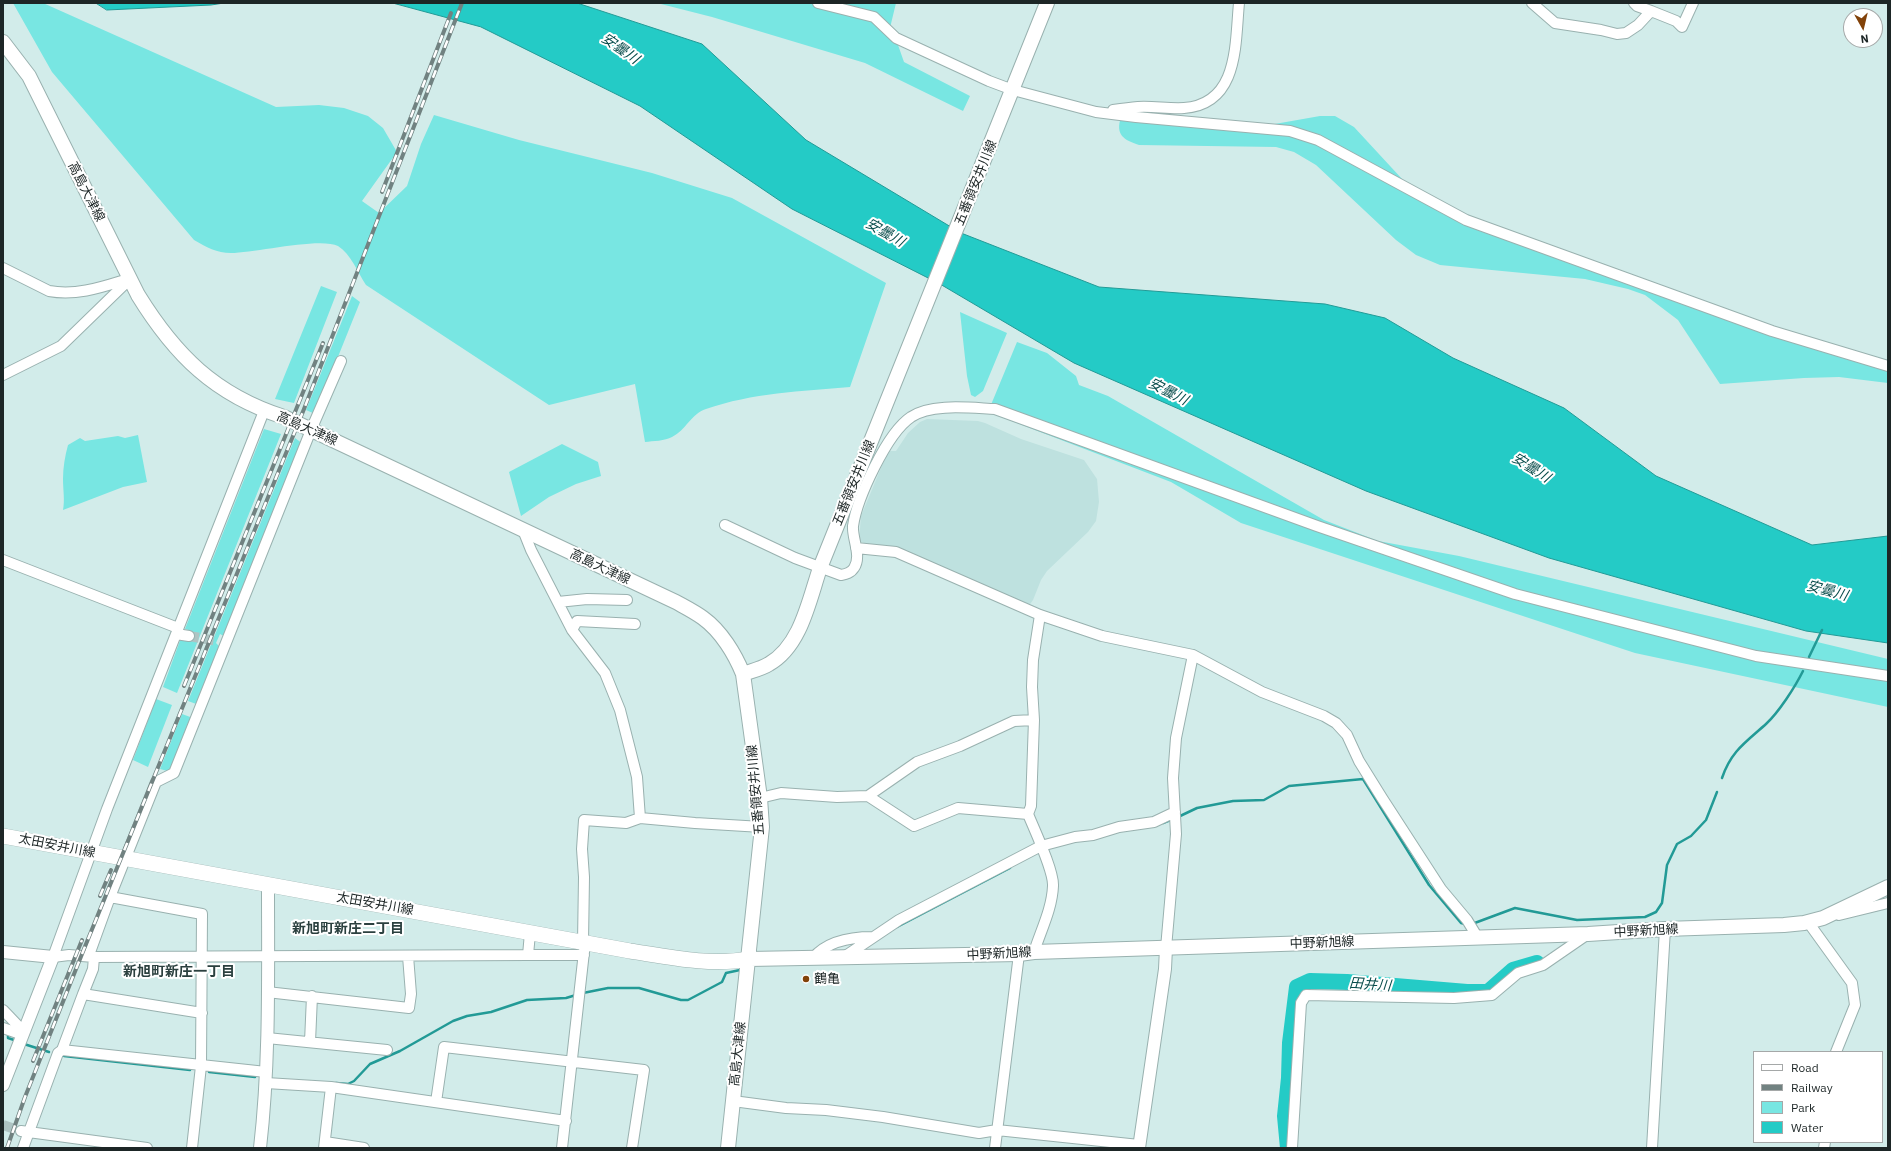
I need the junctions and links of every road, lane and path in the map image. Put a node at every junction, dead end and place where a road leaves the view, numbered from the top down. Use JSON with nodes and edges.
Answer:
{"nodes":[{"id":1,"x":818,"y":3,"type":"edge"},
{"id":2,"x":1047,"y":3,"type":"edge"},
{"id":3,"x":1239,"y":3,"type":"edge"},
{"id":4,"x":1532,"y":3,"type":"edge"},
{"id":5,"x":1634,"y":3,"type":"edge"},
{"id":6,"x":1693,"y":3,"type":"edge"},
{"id":7,"x":1651,"y":12,"type":"junction"},
{"id":8,"x":3,"y":42,"type":"edge"},
{"id":9,"x":1013,"y":89,"type":"junction"},
{"id":10,"x":1105,"y":113,"type":"junction"},
{"id":11,"x":3,"y":268,"type":"edge"},
{"id":12,"x":130,"y":279,"type":"junction"},
{"id":13,"x":341,"y":361,"type":"dead end"},
{"id":14,"x":1888,"y":366,"type":"edge"},
{"id":15,"x":3,"y":375,"type":"edge"},
{"id":16,"x":264,"y":411,"type":"junction"},
{"id":17,"x":311,"y":430,"type":"junction"},
{"id":18,"x":725,"y":525,"type":"dead end"},
{"id":19,"x":523,"y":530,"type":"junction"},
{"id":20,"x":856,"y":548,"type":"junction"},
{"id":21,"x":3,"y":560,"type":"edge"},
{"id":22,"x":820,"y":568,"type":"junction"},
{"id":23,"x":627,"y":600,"type":"dead end"},
{"id":24,"x":558,"y":602,"type":"junction"},
{"id":25,"x":1040,"y":615,"type":"junction"},
{"id":26,"x":635,"y":624,"type":"dead end"},
{"id":27,"x":572,"y":630,"type":"junction"},
{"id":28,"x":177,"y":631,"type":"junction"},
{"id":29,"x":189,"y":636,"type":"tunnel mouth"},
{"id":30,"x":1193,"y":655,"type":"junction"},
{"id":31,"x":743,"y":674,"type":"junction"},
{"id":32,"x":1888,"y":676,"type":"edge"},
{"id":33,"x":1034,"y":720,"type":"junction"},
{"id":34,"x":868,"y":796,"type":"junction"},
{"id":35,"x":760,"y":798,"type":"junction"},
{"id":36,"x":1175,"y":812,"type":"junction"},
{"id":37,"x":1028,"y":814,"type":"junction"},
{"id":38,"x":640,"y":818,"type":"junction"},
{"id":39,"x":762,"y":827,"type":"junction"},
{"id":40,"x":3,"y":836,"type":"edge"},
{"id":41,"x":1041,"y":846,"type":"junction"},
{"id":42,"x":92,"y":853,"type":"junction"},
{"id":43,"x":124,"y":859,"type":"junction"},
{"id":44,"x":268,"y":885,"type":"junction"},
{"id":45,"x":1888,"y":887,"type":"edge"},
{"id":46,"x":110,"y":897,"type":"junction"},
{"id":47,"x":1888,"y":903,"type":"edge"},
{"id":48,"x":1823,"y":918,"type":"junction"},
{"id":49,"x":1808,"y":922,"type":"junction"},
{"id":50,"x":1665,"y":929,"type":"junction"},
{"id":51,"x":530,"y":932,"type":"junction"},
{"id":52,"x":1588,"y":934,"type":"junction"},
{"id":53,"x":873,"y":938,"type":"junction"},
{"id":54,"x":1478,"y":938,"type":"junction"},
{"id":55,"x":584,"y":946,"type":"junction"},
{"id":56,"x":1166,"y":948,"type":"junction"},
{"id":57,"x":3,"y":952,"type":"edge"},
{"id":58,"x":1034,"y":952,"type":"junction"},
{"id":59,"x":1019,"y":954,"type":"junction"},
{"id":60,"x":528,"y":955,"type":"junction"},
{"id":61,"x":92,"y":956,"type":"junction"},
{"id":62,"x":203,"y":956,"type":"junction"},
{"id":63,"x":408,"y":956,"type":"junction"},
{"id":64,"x":53,"y":957,"type":"junction"},
{"id":65,"x":268,"y":957,"type":"junction"},
{"id":66,"x":813,"y":958,"type":"junction"},
{"id":67,"x":843,"y":958,"type":"junction"},
{"id":68,"x":749,"y":959,"type":"junction"},
{"id":69,"x":267,"y":992,"type":"junction"},
{"id":70,"x":83,"y":994,"type":"junction"},
{"id":71,"x":312,"y":996,"type":"junction"},
{"id":72,"x":3,"y":1010,"type":"edge"},
{"id":73,"x":202,"y":1013,"type":"junction"},
{"id":74,"x":3,"y":1028,"type":"edge"},
{"id":75,"x":24,"y":1033,"type":"junction"},
{"id":76,"x":267,"y":1038,"type":"junction"},
{"id":77,"x":310,"y":1042,"type":"junction"},
{"id":78,"x":62,"y":1050,"type":"junction"},
{"id":79,"x":387,"y":1050,"type":"dead end"},
{"id":80,"x":1836,"y":1051,"type":"edge"},
{"id":81,"x":573,"y":1061,"type":"junction"},
{"id":82,"x":201,"y":1066,"type":"junction"},
{"id":83,"x":266,"y":1078,"type":"junction"},
{"id":84,"x":3,"y":1085,"type":"edge"},
{"id":85,"x":331,"y":1087,"type":"junction"},
{"id":86,"x":733,"y":1100,"type":"junction"},
{"id":87,"x":436,"y":1102,"type":"junction"},
{"id":88,"x":566,"y":1121,"type":"junction"},
{"id":89,"x":997,"y":1130,"type":"junction"},
{"id":90,"x":25,"y":1132,"type":"junction"},
{"id":91,"x":325,"y":1145,"type":"edge"},
{"id":92,"x":1139,"y":1146,"type":"edge"},
{"id":93,"x":23,"y":1148,"type":"edge"},
{"id":94,"x":147,"y":1148,"type":"edge"},
{"id":95,"x":192,"y":1148,"type":"edge"},
{"id":96,"x":260,"y":1148,"type":"edge"},
{"id":97,"x":364,"y":1148,"type":"edge"},
{"id":98,"x":562,"y":1148,"type":"edge"},
{"id":99,"x":632,"y":1148,"type":"edge"},
{"id":100,"x":728,"y":1148,"type":"edge"},
{"id":101,"x":995,"y":1148,"type":"edge"},
{"id":102,"x":1292,"y":1148,"type":"edge"},
{"id":103,"x":1652,"y":1148,"type":"edge"}],
"edges":[{"from":1,"to":9,"type":"street"},
{"from":2,"to":9,"type":"main road","name":"五番領安井川線"},
{"from":3,"to":10,"type":"street"},
{"from":4,"to":7,"type":"street"},
{"from":5,"to":7,"type":"street"},
{"from":6,"to":7,"type":"street"},
{"from":8,"to":12,"type":"main road","name":"高島大津線"},
{"from":9,"to":10,"type":"street"},
{"from":9,"to":22,"type":"main road","name":"五番領安井川線"},
{"from":10,"to":14,"type":"street"},
{"from":11,"to":12,"type":"street"},
{"from":12,"to":15,"type":"street"},
{"from":12,"to":16,"type":"main road","name":"高島大津線"},
{"from":13,"to":17,"type":"street"},
{"from":16,"to":17,"type":"main road","name":"高島大津線"},
{"from":16,"to":28,"type":"street"},
{"from":17,"to":19,"type":"main road","name":"高島大津線"},
{"from":17,"to":43,"type":"street"},
{"from":18,"to":22,"type":"street"},
{"from":19,"to":24,"type":"street"},
{"from":19,"to":31,"type":"main road","name":"高島大津線"},
{"from":20,"to":22,"type":"street"},
{"from":20,"to":25,"type":"street"},
{"from":20,"to":32,"type":"street"},
{"from":21,"to":28,"type":"street"},
{"from":22,"to":31,"type":"main road","name":"五番領安井川線"},
{"from":23,"to":24,"type":"street"},
{"from":24,"to":27,"type":"street"},
{"from":25,"to":30,"type":"street"},
{"from":25,"to":33,"type":"street"},
{"from":26,"to":27,"type":"street"},
{"from":27,"to":38,"type":"street"},
{"from":28,"to":29,"type":"street"},
{"from":28,"to":42,"type":"street"},
{"from":30,"to":36,"type":"street"},
{"from":30,"to":54,"type":"street"},
{"from":31,"to":35,"type":"main road","name":"五番領安井川線"},
{"from":33,"to":34,"type":"street"},
{"from":33,"to":37,"type":"street"},
{"from":34,"to":35,"type":"street"},
{"from":34,"to":37,"type":"street"},
{"from":35,"to":39,"type":"main road","name":"五番領安井川線"},
{"from":36,"to":41,"type":"street"},
{"from":36,"to":56,"type":"street"},
{"from":37,"to":41,"type":"street"},
{"from":38,"to":39,"type":"street"},
{"from":38,"to":55,"type":"street"},
{"from":39,"to":68,"type":"main road","name":"五番領安井川線"},
{"from":40,"to":42,"type":"main road","name":"太田安井川線"},
{"from":41,"to":53,"type":"street"},
{"from":41,"to":58,"type":"street"},
{"from":42,"to":43,"type":"main road","name":"太田安井川線"},
{"from":42,"to":64,"type":"street"},
{"from":43,"to":44,"type":"main road","name":"太田安井川線"},
{"from":43,"to":46,"type":"street"},
{"from":44,"to":51,"type":"main road","name":"太田安井川線"},
{"from":44,"to":65,"type":"street"},
{"from":45,"to":48,"type":"main road","name":"中野新旭線"},
{"from":46,"to":61,"type":"street"},
{"from":46,"to":62,"type":"street"},
{"from":47,"to":48,"type":"street"},
{"from":48,"to":49,"type":"main road","name":"中野新旭線"},
{"from":49,"to":50,"type":"main road","name":"中野新旭線"},
{"from":49,"to":80,"type":"street"},
{"from":50,"to":52,"type":"main road","name":"中野新旭線"},
{"from":50,"to":103,"type":"street"},
{"from":51,"to":55,"type":"main road","name":"太田安井川線"},
{"from":51,"to":60,"type":"street"},
{"from":52,"to":54,"type":"main road","name":"中野新旭線"},
{"from":52,"to":102,"type":"street"},
{"from":53,"to":66,"type":"street"},
{"from":53,"to":67,"type":"street"},
{"from":54,"to":56,"type":"main road","name":"中野新旭線"},
{"from":55,"to":60,"type":"street"},
{"from":55,"to":68,"type":"main road","name":"太田安井川線"},
{"from":55,"to":81,"type":"street"},
{"from":56,"to":58,"type":"main road","name":"中野新旭線"},
{"from":56,"to":92,"type":"street"},
{"from":57,"to":64,"type":"street"},
{"from":58,"to":59,"type":"main road","name":"中野新旭線"},
{"from":59,"to":67,"type":"main road","name":"中野新旭線"},
{"from":59,"to":89,"type":"street"},
{"from":60,"to":63,"type":"street"},
{"from":61,"to":62,"type":"street"},
{"from":61,"to":64,"type":"street"},
{"from":61,"to":70,"type":"street"},
{"from":62,"to":65,"type":"street"},
{"from":62,"to":73,"type":"street"},
{"from":63,"to":65,"type":"street"},
{"from":63,"to":71,"type":"street"},
{"from":64,"to":75,"type":"street"},
{"from":65,"to":69,"type":"street"},
{"from":66,"to":67,"type":"main road","name":"中野新旭線"},
{"from":66,"to":68,"type":"main road","name":"中野新旭線"},
{"from":68,"to":86,"type":"main road","name":"高島大津線"},
{"from":69,"to":71,"type":"street"},
{"from":69,"to":76,"type":"street"},
{"from":70,"to":73,"type":"street"},
{"from":70,"to":78,"type":"street"},
{"from":71,"to":77,"type":"street"},
{"from":72,"to":75,"type":"street"},
{"from":73,"to":82,"type":"street"},
{"from":74,"to":75,"type":"street"},
{"from":75,"to":84,"type":"street"},
{"from":76,"to":77,"type":"street"},
{"from":76,"to":83,"type":"street"},
{"from":77,"to":79,"type":"street"},
{"from":78,"to":82,"type":"street"},
{"from":78,"to":90,"type":"street"},
{"from":81,"to":87,"type":"street"},
{"from":81,"to":88,"type":"street"},
{"from":81,"to":99,"type":"street"},
{"from":82,"to":83,"type":"street"},
{"from":82,"to":95,"type":"street"},
{"from":83,"to":85,"type":"street"},
{"from":83,"to":96,"type":"street"},
{"from":85,"to":87,"type":"street"},
{"from":85,"to":91,"type":"street"},
{"from":86,"to":89,"type":"street"},
{"from":86,"to":100,"type":"main road","name":"高島大津線"},
{"from":87,"to":88,"type":"street"},
{"from":88,"to":98,"type":"street"},
{"from":89,"to":92,"type":"street"},
{"from":89,"to":101,"type":"street"},
{"from":90,"to":93,"type":"street"},
{"from":90,"to":94,"type":"street"},
{"from":91,"to":97,"type":"street"}]}
